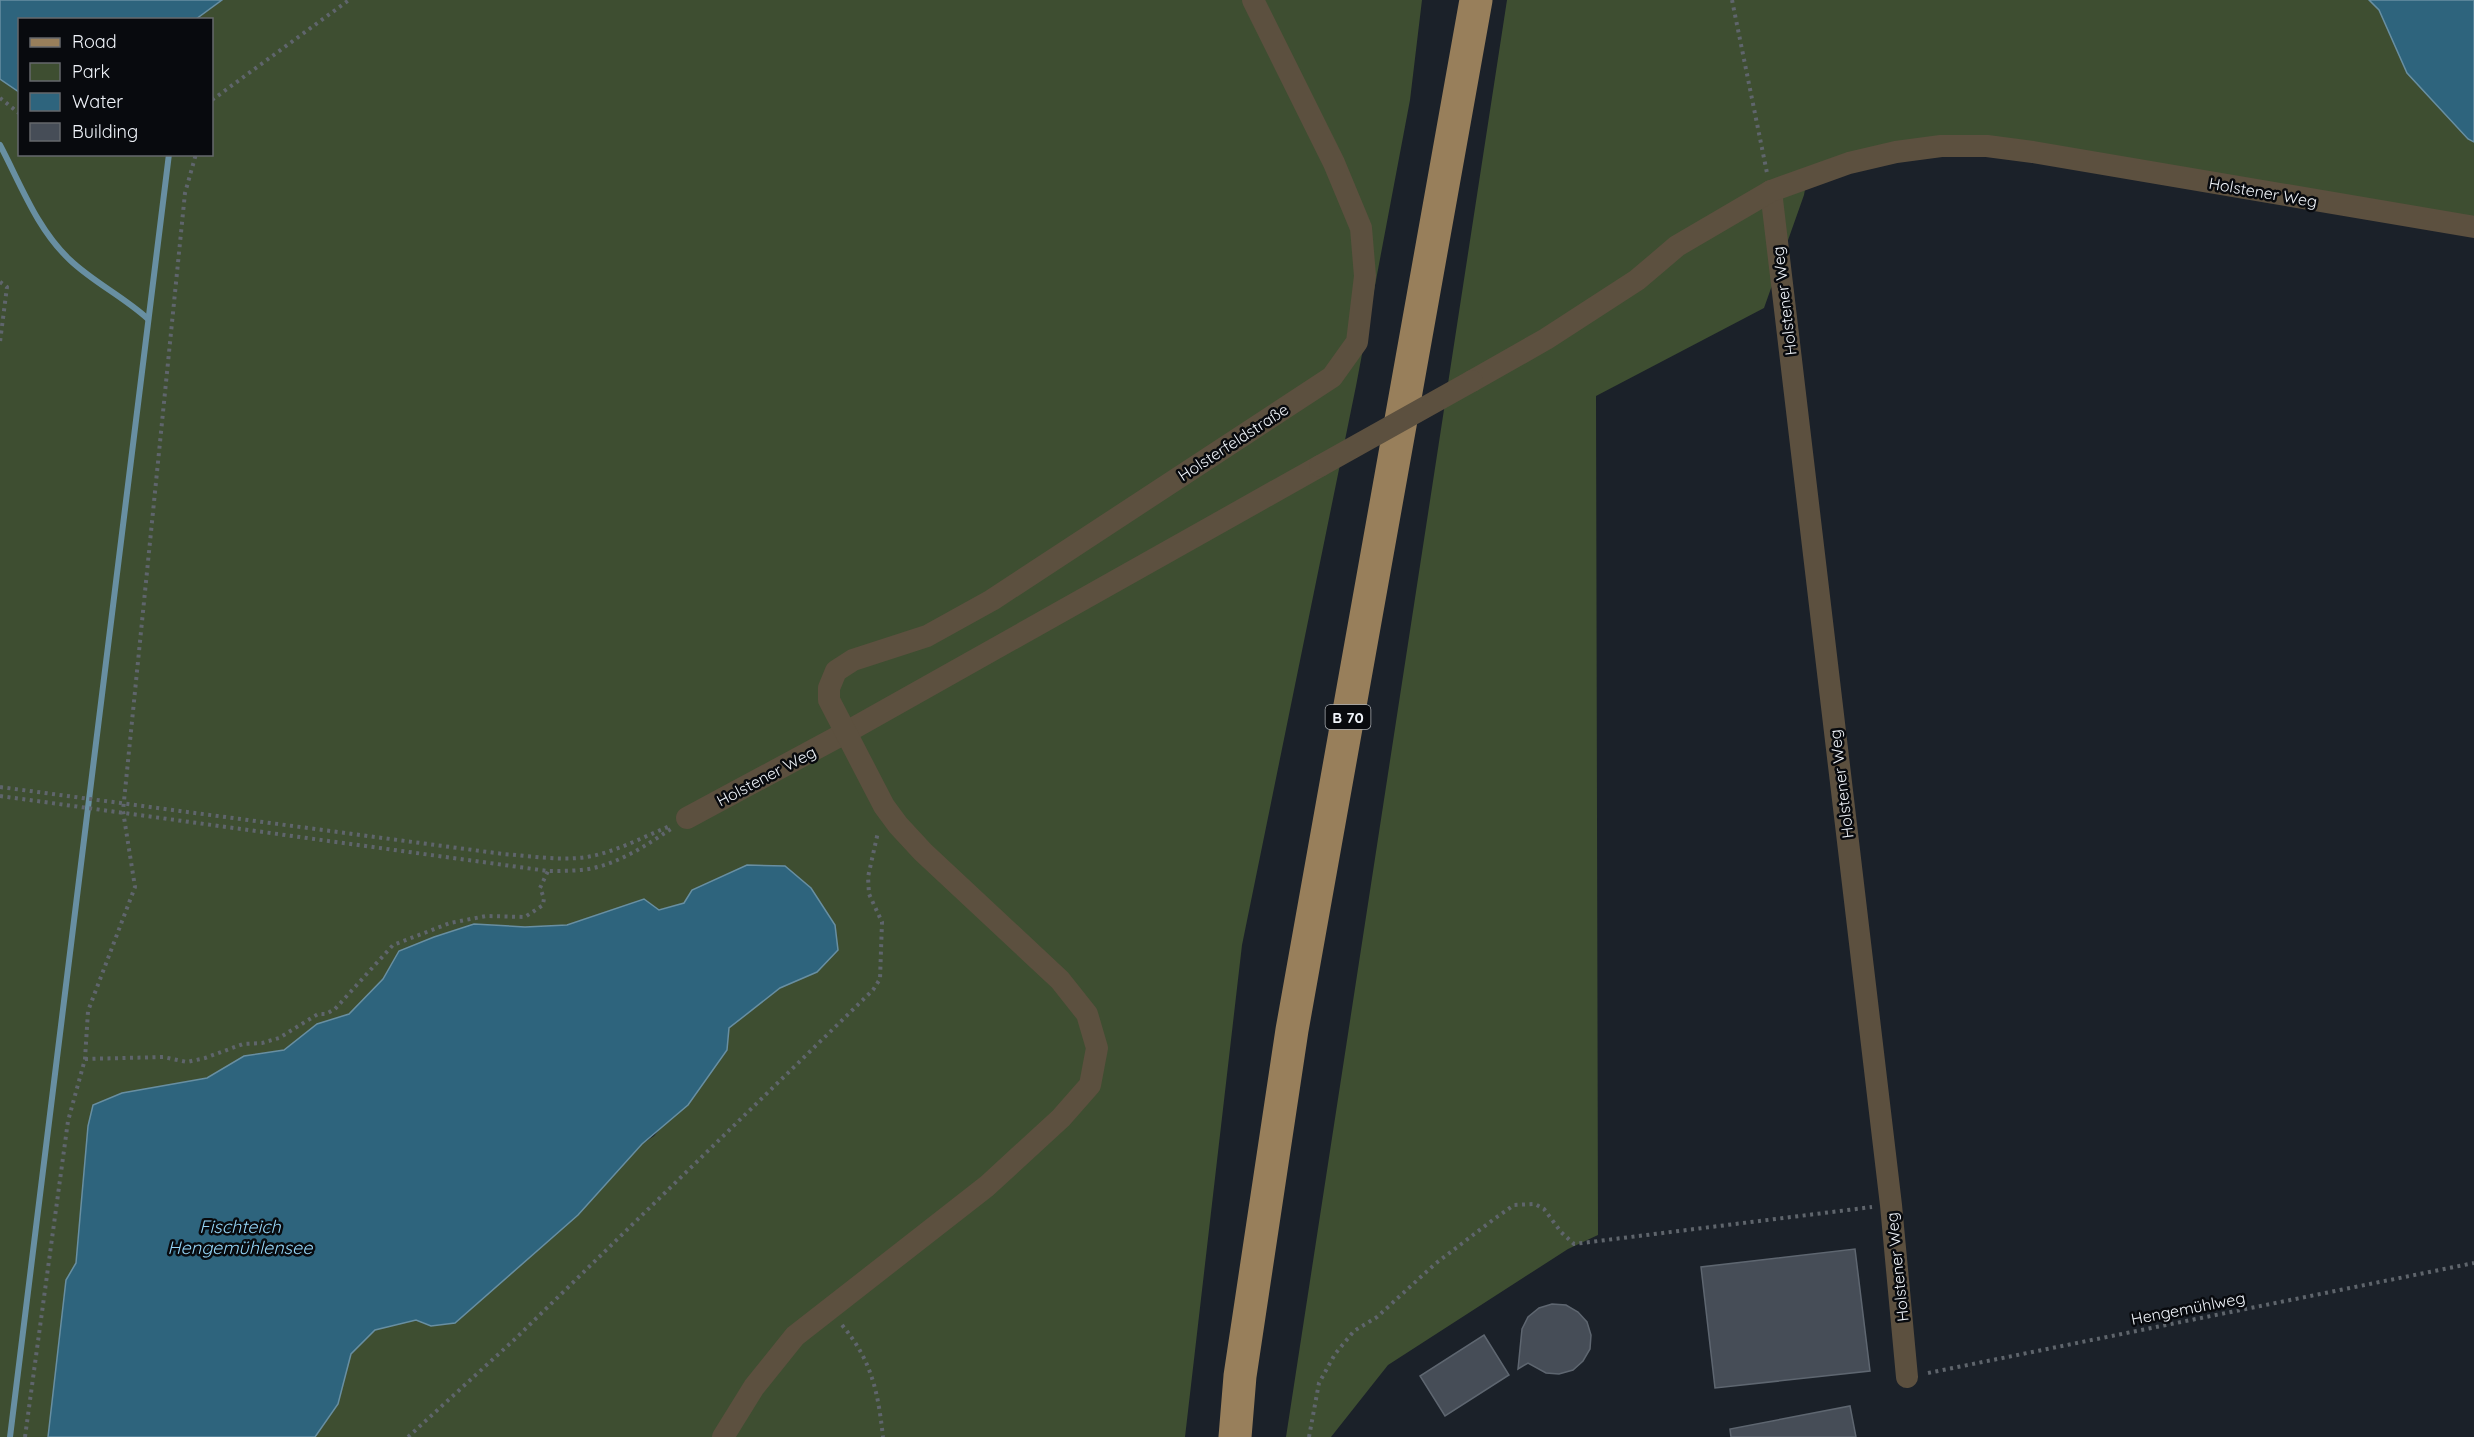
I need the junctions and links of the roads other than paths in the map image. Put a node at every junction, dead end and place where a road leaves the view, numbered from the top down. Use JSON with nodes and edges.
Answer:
{"nodes":[{"id":1,"x":1253,"y":0,"type":"edge"},
{"id":2,"x":1476,"y":0,"type":"edge"},
{"id":3,"x":1771,"y":191,"type":"junction"},
{"id":4,"x":2474,"y":227,"type":"edge"},
{"id":5,"x":845,"y":733,"type":"junction"},
{"id":6,"x":687,"y":818,"type":"road end"},
{"id":7,"x":1908,"y":1377,"type":"road end"},
{"id":8,"x":723,"y":1437,"type":"edge"},
{"id":9,"x":1235,"y":1437,"type":"edge"}],
"edges":[{"from":1,"to":5,"type":"street","name":"Holsterfeldstraße"},
{"from":2,"to":9,"type":"main road","number":"B 70"},
{"from":3,"to":4,"type":"street","name":"Holstener Weg"},
{"from":3,"to":5,"type":"street","name":"Holstener Weg","bridge":true},
{"from":3,"to":7,"type":"street","name":"Holstener Weg"},
{"from":5,"to":6,"type":"street","name":"Holstener Weg"},
{"from":5,"to":8,"type":"street"}]}
